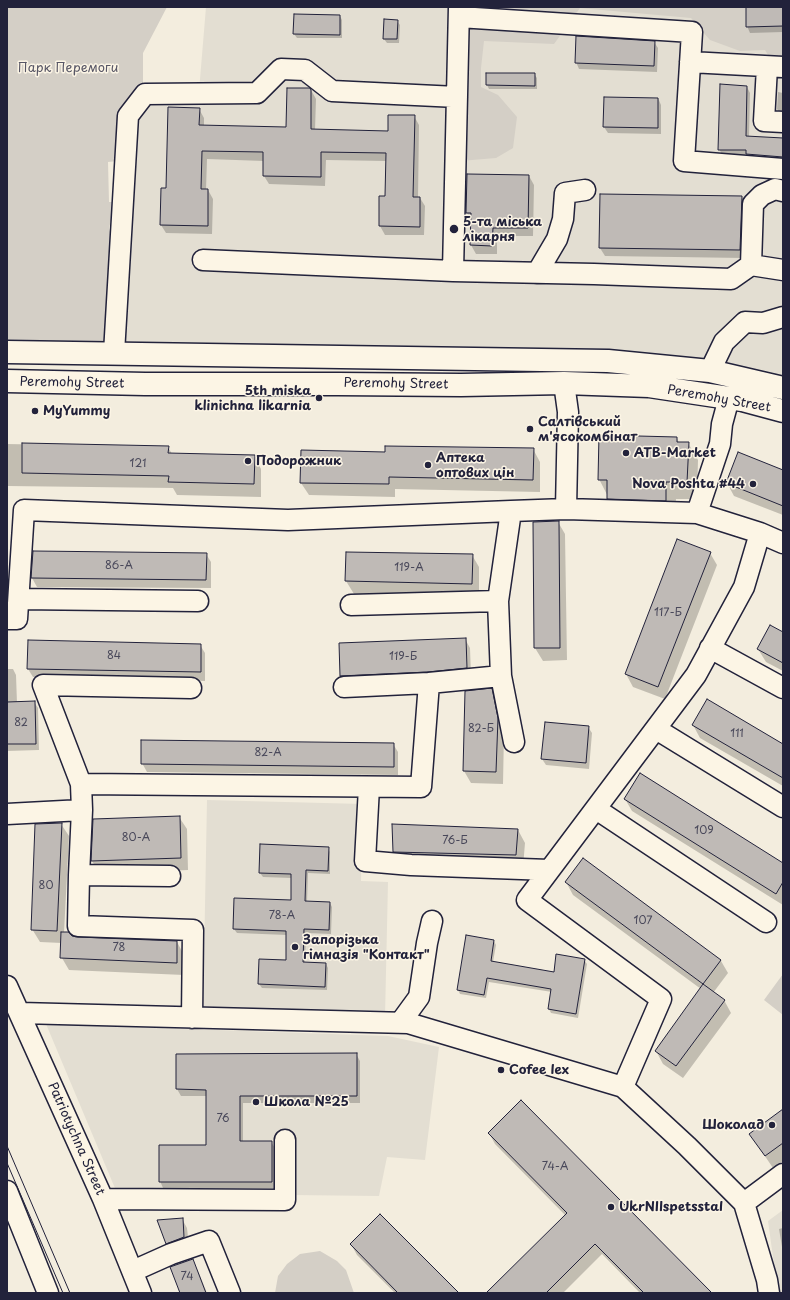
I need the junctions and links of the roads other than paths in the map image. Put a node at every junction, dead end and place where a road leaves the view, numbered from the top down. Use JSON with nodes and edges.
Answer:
{"nodes":[{"id":1,"x":459,"y":12,"type":"edge"},
{"id":2,"x":690,"y":62,"type":"junction"},
{"id":3,"x":775,"y":67,"type":"edge"},
{"id":4,"x":457,"y":97,"type":"junction"},
{"id":5,"x":783,"y":122,"type":"edge"},
{"id":6,"x":783,"y":169,"type":"edge"},
{"id":7,"x":585,"y":190,"type":"dead end"},
{"id":8,"x":783,"y":191,"type":"edge"},
{"id":9,"x":203,"y":260,"type":"dead end"},
{"id":10,"x":751,"y":265,"type":"junction"},
{"id":11,"x":783,"y":270,"type":"edge"},
{"id":12,"x":454,"y":271,"type":"junction"},
{"id":13,"x":537,"y":273,"type":"junction"},
{"id":14,"x":783,"y":317,"type":"edge"},
{"id":15,"x":7,"y":352,"type":"edge"},
{"id":16,"x":124,"y":353,"type":"junction"},
{"id":17,"x":710,"y":371,"type":"junction"},
{"id":18,"x":7,"y":381,"type":"edge"},
{"id":19,"x":564,"y":383,"type":"junction"},
{"id":20,"x":134,"y":384,"type":"junction"},
{"id":21,"x":783,"y":388,"type":"edge"},
{"id":22,"x":729,"y":398,"type":"junction"},
{"id":23,"x":783,"y":411,"type":"edge"},
{"id":24,"x":566,"y":509,"type":"junction"},
{"id":25,"x":511,"y":511,"type":"junction"},
{"id":26,"x":697,"y":513,"type":"junction"},
{"id":27,"x":760,"y":533,"type":"junction"},
{"id":28,"x":783,"y":543,"type":"edge"},
{"id":29,"x":18,"y":599,"type":"junction"},
{"id":30,"x":198,"y":601,"type":"dead end"},
{"id":31,"x":498,"y":601,"type":"junction"},
{"id":32,"x":351,"y":605,"type":"dead end"},
{"id":33,"x":7,"y":619,"type":"edge"},
{"id":34,"x":710,"y":648,"type":"junction"},
{"id":35,"x":501,"y":676,"type":"junction"},
{"id":36,"x":429,"y":683,"type":"junction"},
{"id":37,"x":344,"y":687,"type":"dead end"},
{"id":38,"x":191,"y":688,"type":"dead end"},
{"id":39,"x":783,"y":688,"type":"edge"},
{"id":40,"x":656,"y":729,"type":"junction"},
{"id":41,"x":514,"y":742,"type":"dead end"},
{"id":42,"x":81,"y":784,"type":"junction"},
{"id":43,"x":369,"y":787,"type":"junction"},
{"id":44,"x":783,"y":807,"type":"edge"},
{"id":45,"x":596,"y":809,"type":"junction"},
{"id":46,"x":82,"y":810,"type":"junction"},
{"id":47,"x":7,"y":814,"type":"edge"},
{"id":48,"x":549,"y":870,"type":"junction"},
{"id":49,"x":80,"y":875,"type":"junction"},
{"id":50,"x":170,"y":876,"type":"dead end"},
{"id":51,"x":432,"y":921,"type":"dead end"},
{"id":52,"x":766,"y":922,"type":"dead end"},
{"id":53,"x":7,"y":986,"type":"edge"},
{"id":54,"x":20,"y":1013,"type":"junction"},
{"id":55,"x":192,"y":1018,"type":"junction"},
{"id":56,"x":400,"y":1023,"type":"junction"},
{"id":57,"x":623,"y":1087,"type":"junction"},
{"id":58,"x":285,"y":1140,"type":"dead end"},
{"id":59,"x":783,"y":1174,"type":"edge"},
{"id":60,"x":7,"y":1192,"type":"edge"},
{"id":61,"x":103,"y":1199,"type":"junction"},
{"id":62,"x":744,"y":1203,"type":"junction"},
{"id":63,"x":133,"y":1271,"type":"junction"},
{"id":64,"x":48,"y":1293,"type":"edge"},
{"id":65,"x":141,"y":1293,"type":"edge"},
{"id":66,"x":230,"y":1293,"type":"edge"},
{"id":67,"x":769,"y":1293,"type":"edge"}],
"edges":[{"from":1,"to":2,"type":"street"},
{"from":1,"to":4,"type":"street"},
{"from":2,"to":3,"type":"street"},
{"from":2,"to":6,"type":"street"},
{"from":3,"to":5,"type":"street"},
{"from":4,"to":12,"type":"street"},
{"from":4,"to":16,"type":"street"},
{"from":7,"to":13,"type":"street"},
{"from":8,"to":10,"type":"street"},
{"from":9,"to":12,"type":"street"},
{"from":10,"to":11,"type":"street"},
{"from":10,"to":13,"type":"street"},
{"from":12,"to":13,"type":"street"},
{"from":14,"to":17,"type":"street"},
{"from":15,"to":16,"type":"main road","name":"Peremohy Street"},
{"from":16,"to":17,"type":"main road","name":"Peremohy Street"},
{"from":16,"to":20,"type":"main road"},
{"from":17,"to":21,"type":"main road","name":"Peremohy Street"},
{"from":18,"to":20,"type":"main road","name":"Peremohy Street"},
{"from":19,"to":20,"type":"main road","name":"Peremohy Street"},
{"from":19,"to":22,"type":"main road","name":"Peremohy Street"},
{"from":19,"to":24,"type":"street"},
{"from":22,"to":23,"type":"main road","name":"Peremohy Street"},
{"from":22,"to":26,"type":"street"},
{"from":24,"to":25,"type":"street"},
{"from":24,"to":26,"type":"street"},
{"from":25,"to":29,"type":"street"},
{"from":25,"to":31,"type":"street"},
{"from":26,"to":27,"type":"street"},
{"from":27,"to":28,"type":"street"},
{"from":27,"to":34,"type":"street"},
{"from":29,"to":30,"type":"street"},
{"from":29,"to":33,"type":"street"},
{"from":31,"to":32,"type":"street"},
{"from":31,"to":35,"type":"street"},
{"from":34,"to":39,"type":"street"},
{"from":34,"to":40,"type":"street"},
{"from":35,"to":36,"type":"street"},
{"from":35,"to":41,"type":"street"},
{"from":36,"to":37,"type":"street"},
{"from":36,"to":43,"type":"street"},
{"from":38,"to":42,"type":"street"},
{"from":40,"to":44,"type":"street"},
{"from":40,"to":45,"type":"street"},
{"from":42,"to":43,"type":"street"},
{"from":42,"to":46,"type":"street"},
{"from":43,"to":48,"type":"street"},
{"from":45,"to":48,"type":"street"},
{"from":45,"to":52,"type":"street"},
{"from":46,"to":47,"type":"street"},
{"from":46,"to":49,"type":"street"},
{"from":48,"to":57,"type":"street"},
{"from":49,"to":50,"type":"street"},
{"from":49,"to":55,"type":"street"},
{"from":51,"to":56,"type":"street"},
{"from":53,"to":54,"type":"street","name":"Patriotychna Street"},
{"from":54,"to":55,"type":"street"},
{"from":54,"to":61,"type":"street","name":"Patriotychna Street"},
{"from":55,"to":56,"type":"street"},
{"from":56,"to":57,"type":"street"},
{"from":57,"to":62,"type":"street"},
{"from":58,"to":61,"type":"street"},
{"from":59,"to":62,"type":"street"},
{"from":60,"to":64,"type":"street"},
{"from":61,"to":63,"type":"street","name":"Patriotychna Street"},
{"from":62,"to":67,"type":"street"},
{"from":63,"to":65,"type":"street","name":"Patriotychna Street"},
{"from":63,"to":66,"type":"street"}]}
